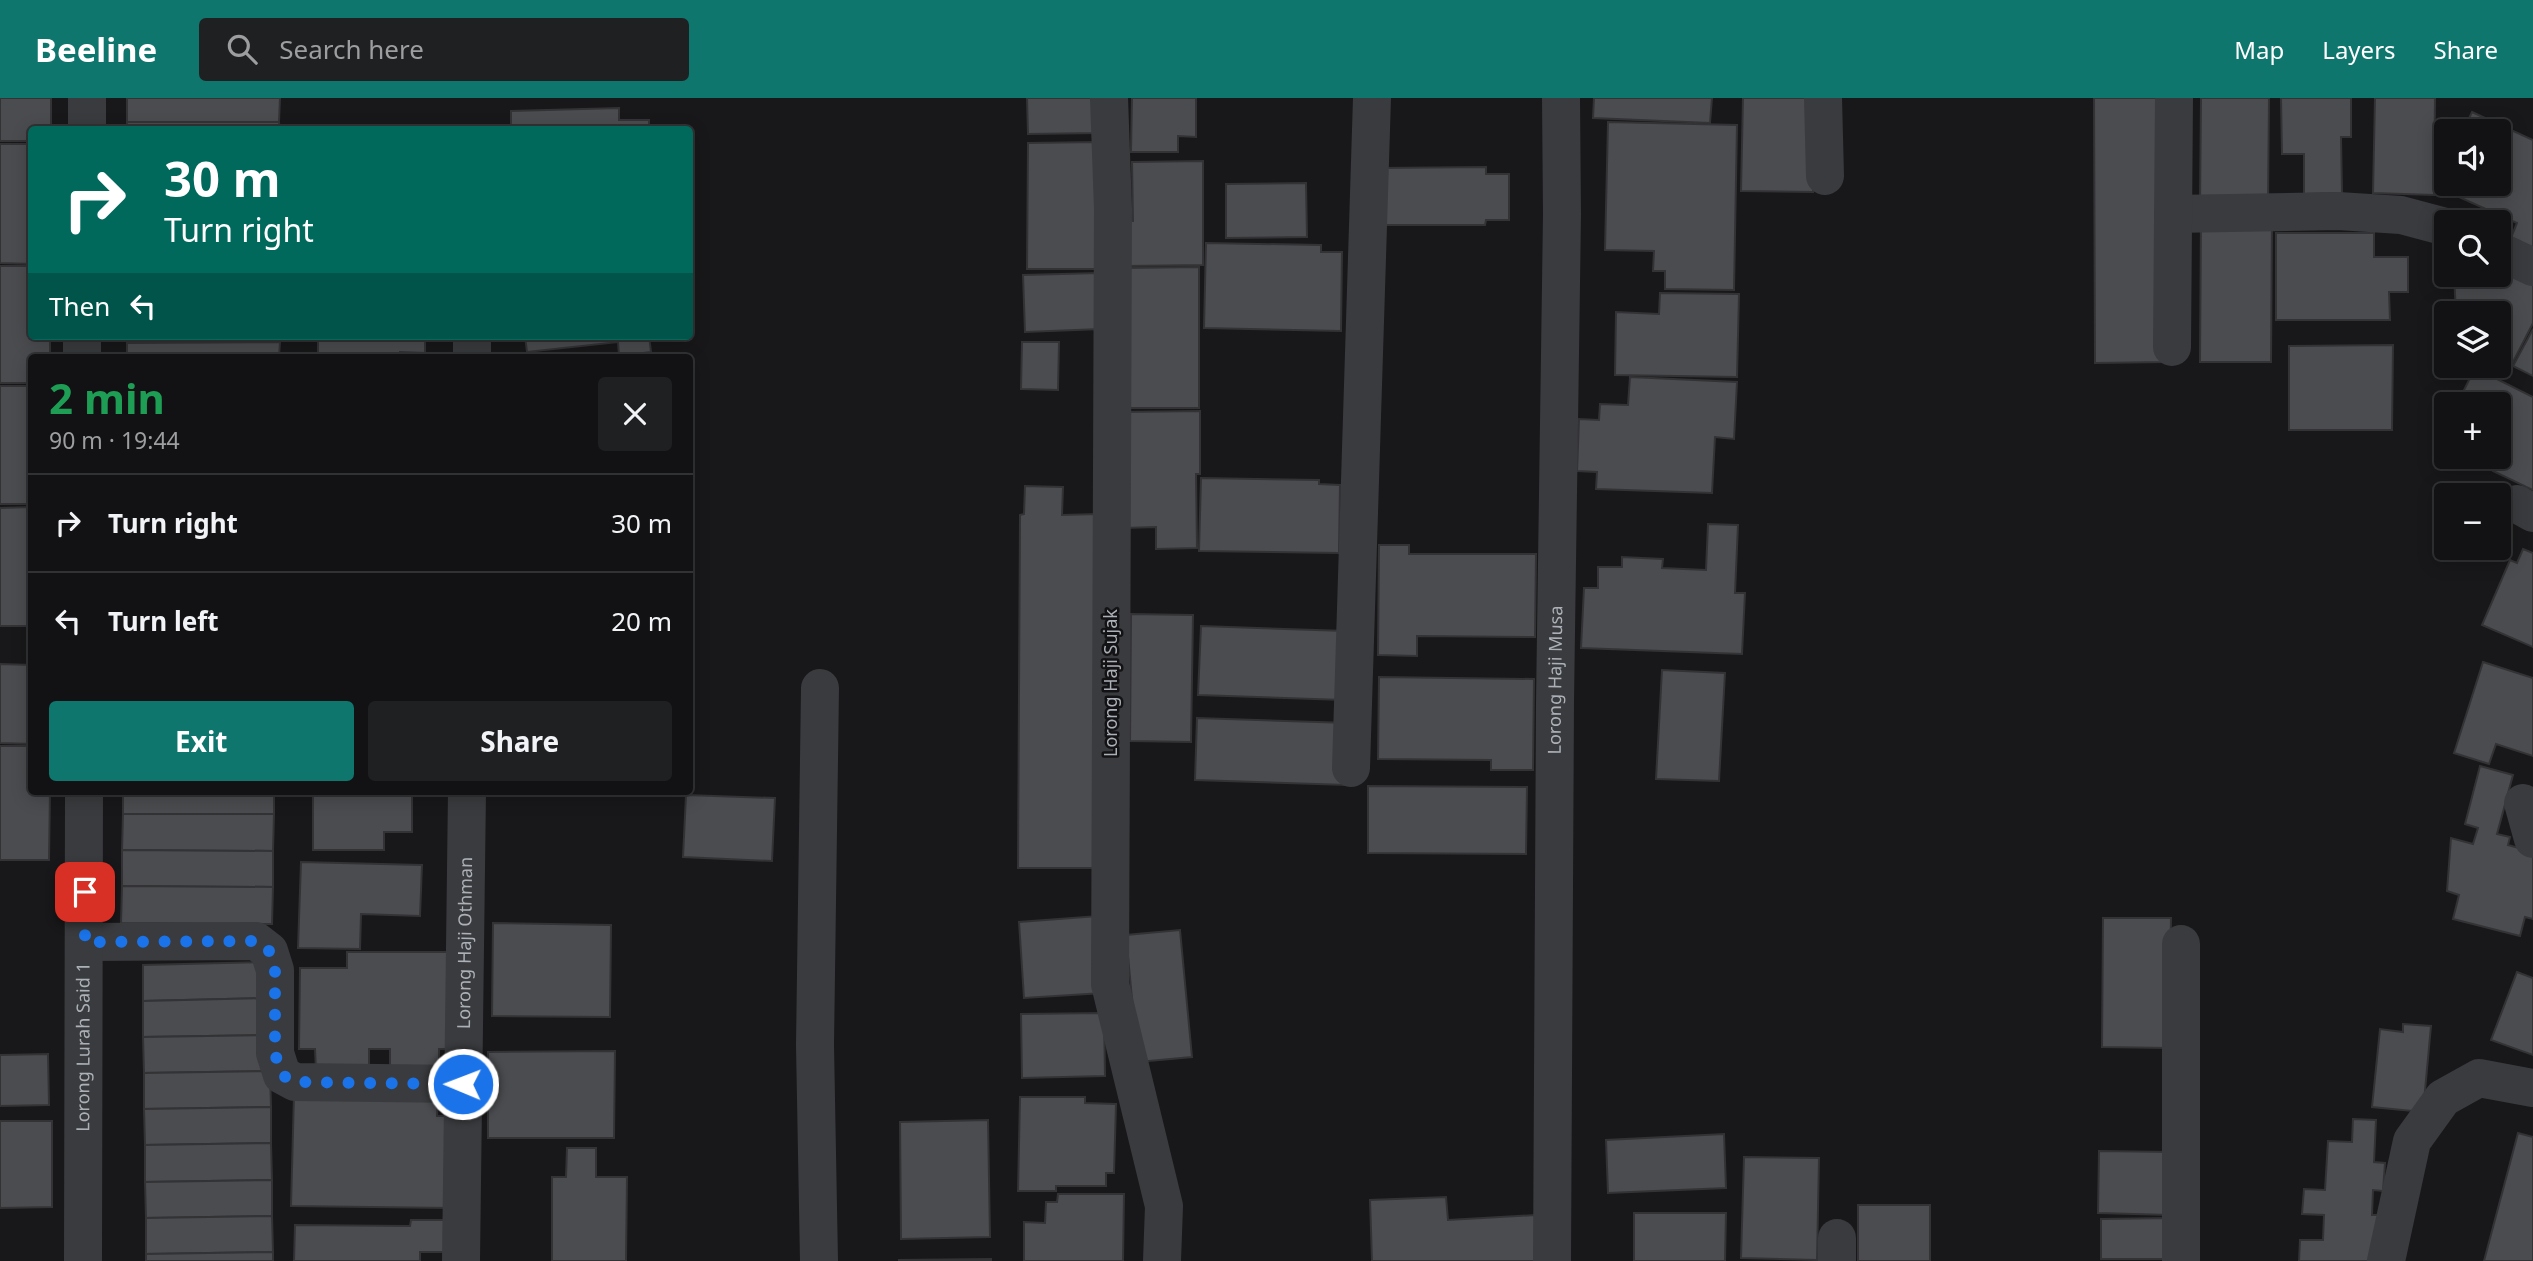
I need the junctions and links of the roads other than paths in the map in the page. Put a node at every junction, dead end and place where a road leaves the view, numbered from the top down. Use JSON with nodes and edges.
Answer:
{"nodes":[{"id":1,"x":88,"y":98,"type":"edge"},
{"id":2,"x":1109,"y":98,"type":"edge"},
{"id":3,"x":1372,"y":98,"type":"edge"},
{"id":4,"x":1561,"y":98,"type":"edge"},
{"id":5,"x":1823,"y":98,"type":"edge"},
{"id":6,"x":2174,"y":98,"type":"edge"},
{"id":7,"x":87,"y":126,"type":"edge"},
{"id":8,"x":1825,"y":176,"type":"dead end"},
{"id":9,"x":2173,"y":214,"type":"junction"},
{"id":10,"x":2434,"y":224,"type":"edge"},
{"id":11,"x":2511,"y":257,"type":"edge"},
{"id":12,"x":2533,"y":267,"type":"edge"},
{"id":13,"x":2172,"y":347,"type":"dead end"},
{"id":14,"x":820,"y":688,"type":"dead end"},
{"id":15,"x":1351,"y":768,"type":"dead end"},
{"id":16,"x":84,"y":795,"type":"edge"},
{"id":17,"x":467,"y":795,"type":"edge"},
{"id":18,"x":2523,"y":803,"type":"dead end"},
{"id":19,"x":2533,"y":839,"type":"edge"},
{"id":20,"x":85,"y":942,"type":"junction"},
{"id":21,"x":2181,"y":944,"type":"dead end"},
{"id":22,"x":463,"y":1084,"type":"junction"},
{"id":23,"x":2533,"y":1088,"type":"edge"},
{"id":24,"x":83,"y":1261,"type":"edge"},
{"id":25,"x":461,"y":1261,"type":"edge"},
{"id":26,"x":818,"y":1261,"type":"edge"},
{"id":27,"x":1162,"y":1261,"type":"edge"},
{"id":28,"x":1552,"y":1261,"type":"edge"},
{"id":29,"x":2181,"y":1261,"type":"edge"},
{"id":30,"x":2386,"y":1261,"type":"edge"}],
"edges":[{"from":1,"to":7,"type":"street"},
{"from":2,"to":27,"type":"street","name":"Lorong Haji Sujak"},
{"from":3,"to":15,"type":"street"},
{"from":4,"to":28,"type":"street","name":"Lorong Haji Musa"},
{"from":5,"to":8,"type":"street"},
{"from":6,"to":9,"type":"street"},
{"from":9,"to":10,"type":"street"},
{"from":9,"to":13,"type":"street"},
{"from":11,"to":12,"type":"street"},
{"from":14,"to":26,"type":"street"},
{"from":16,"to":20,"type":"street","name":"Lorong Lurah Said 1"},
{"from":17,"to":22,"type":"street","name":"Lorong Haji Othman"},
{"from":18,"to":19,"type":"street"},
{"from":20,"to":22,"type":"street"},
{"from":20,"to":24,"type":"street","name":"Lorong Lurah Said 1"},
{"from":21,"to":29,"type":"street"},
{"from":22,"to":25,"type":"street","name":"Lorong Haji Othman"},
{"from":23,"to":30,"type":"street"}]}
